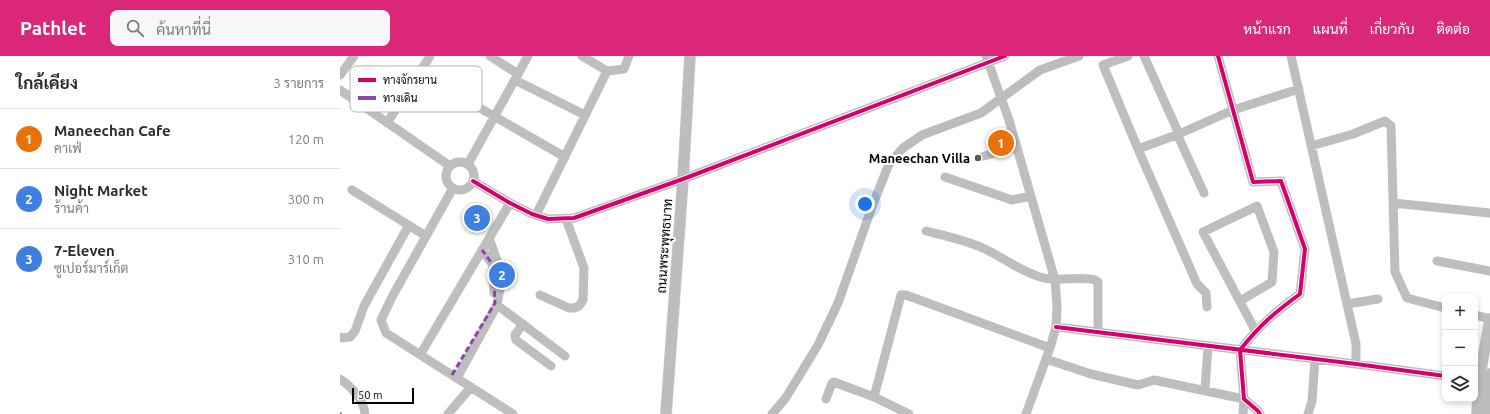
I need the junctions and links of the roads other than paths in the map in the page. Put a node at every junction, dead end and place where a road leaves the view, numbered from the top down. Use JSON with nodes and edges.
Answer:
{"nodes":[{"id":1,"x":354,"y":56,"type":"edge"},
{"id":2,"x":430,"y":56,"type":"edge"},
{"id":3,"x":490,"y":56,"type":"edge"},
{"id":4,"x":528,"y":56,"type":"edge"},
{"id":5,"x":582,"y":56,"type":"edge"},
{"id":6,"x":629,"y":56,"type":"edge"},
{"id":7,"x":690,"y":56,"type":"edge"},
{"id":8,"x":1005,"y":56,"type":"edge"},
{"id":9,"x":1128,"y":56,"type":"edge"},
{"id":10,"x":1144,"y":56,"type":"edge"},
{"id":11,"x":1218,"y":56,"type":"edge"},
{"id":12,"x":1291,"y":56,"type":"edge"},
{"id":13,"x":988,"y":59,"type":"edge"},
{"id":14,"x":1102,"y":61,"type":"edge"},
{"id":15,"x":423,"y":66,"type":"edge"},
{"id":16,"x":607,"y":71,"type":"junction"},
{"id":17,"x":340,"y":75,"type":"edge"},
{"id":18,"x":516,"y":77,"type":"junction"},
{"id":19,"x":1299,"y":89,"type":"junction"},
{"id":20,"x":340,"y":90,"type":"edge"},
{"id":21,"x":350,"y":97,"type":"edge"},
{"id":22,"x":482,"y":108,"type":"edge"},
{"id":23,"x":1233,"y":110,"type":"junction"},
{"id":24,"x":371,"y":112,"type":"edge"},
{"id":25,"x":394,"y":112,"type":"edge"},
{"id":26,"x":585,"y":114,"type":"junction"},
{"id":27,"x":495,"y":116,"type":"junction"},
{"id":28,"x":387,"y":123,"type":"junction"},
{"id":29,"x":1178,"y":134,"type":"junction"},
{"id":30,"x":1311,"y":146,"type":"junction"},
{"id":31,"x":1017,"y":147,"type":"junction"},
{"id":32,"x":1138,"y":149,"type":"junction"},
{"id":33,"x":984,"y":156,"type":"dead end"},
{"id":34,"x":565,"y":157,"type":"junction"},
{"id":35,"x":468,"y":164,"type":"junction"},
{"id":36,"x":450,"y":166,"type":"junction"},
{"id":37,"x":945,"y":178,"type":"dead end"},
{"id":38,"x":683,"y":179,"type":"junction"},
{"id":39,"x":473,"y":181,"type":"junction"},
{"id":40,"x":453,"y":188,"type":"junction"},
{"id":41,"x":352,"y":190,"type":"dead end"},
{"id":42,"x":1204,"y":194,"type":"dead end"},
{"id":43,"x":1031,"y":196,"type":"junction"},
{"id":44,"x":510,"y":203,"type":"junction"},
{"id":45,"x":1393,"y":203,"type":"junction"},
{"id":46,"x":1490,"y":214,"type":"edge"},
{"id":47,"x":536,"y":215,"type":"junction"},
{"id":48,"x":566,"y":219,"type":"junction"},
{"id":49,"x":409,"y":225,"type":"junction"},
{"id":50,"x":926,"y":231,"type":"dead end"},
{"id":51,"x":426,"y":236,"type":"junction"},
{"id":52,"x":489,"y":238,"type":"junction"},
{"id":53,"x":482,"y":250,"type":"junction"},
{"id":54,"x":1437,"y":261,"type":"dead end"},
{"id":55,"x":1490,"y":271,"type":"edge"},
{"id":56,"x":1055,"y":280,"type":"junction"},
{"id":57,"x":540,"y":295,"type":"dead end"},
{"id":58,"x":1378,"y":299,"type":"dead end"},
{"id":59,"x":1240,"y":301,"type":"junction"},
{"id":60,"x":1347,"y":304,"type":"junction"},
{"id":61,"x":497,"y":306,"type":"junction"},
{"id":62,"x":1207,"y":307,"type":"dead end"},
{"id":63,"x":1442,"y":307,"type":"edge"},
{"id":64,"x":1478,"y":316,"type":"edge"},
{"id":65,"x":1490,"y":319,"type":"edge"},
{"id":66,"x":523,"y":324,"type":"junction"},
{"id":67,"x":1056,"y":327,"type":"junction"},
{"id":68,"x":1255,"y":330,"type":"junction"},
{"id":69,"x":1098,"y":332,"type":"junction"},
{"id":70,"x":341,"y":338,"type":"edge"},
{"id":71,"x":1208,"y":346,"type":"junction"},
{"id":72,"x":1050,"y":348,"type":"junction"},
{"id":73,"x":1240,"y":350,"type":"junction"},
{"id":74,"x":420,"y":355,"type":"junction"},
{"id":75,"x":565,"y":356,"type":"dead end"},
{"id":76,"x":1046,"y":359,"type":"junction"},
{"id":77,"x":1314,"y":359,"type":"junction"},
{"id":78,"x":1356,"y":364,"type":"junction"},
{"id":79,"x":551,"y":366,"type":"dead end"},
{"id":80,"x":454,"y":376,"type":"junction"},
{"id":81,"x":1442,"y":376,"type":"edge"},
{"id":82,"x":340,"y":379,"type":"edge"},
{"id":83,"x":1485,"y":380,"type":"edge"},
{"id":84,"x":471,"y":387,"type":"junction"},
{"id":85,"x":1205,"y":390,"type":"junction"},
{"id":86,"x":874,"y":397,"type":"junction"},
{"id":87,"x":1244,"y":399,"type":"junction"},
{"id":88,"x":826,"y":400,"type":"dead end"},
{"id":89,"x":365,"y":414,"type":"edge"},
{"id":90,"x":448,"y":414,"type":"edge"},
{"id":91,"x":513,"y":414,"type":"edge"},
{"id":92,"x":666,"y":414,"type":"edge"},
{"id":93,"x":909,"y":414,"type":"edge"},
{"id":94,"x":1026,"y":414,"type":"edge"},
{"id":95,"x":1243,"y":414,"type":"edge"},
{"id":96,"x":1260,"y":414,"type":"edge"},
{"id":97,"x":1308,"y":414,"type":"edge"},
{"id":98,"x":1477,"y":414,"type":"edge"},
{"id":99,"x":1486,"y":414,"type":"edge"}],
"edges":[{"from":1,"to":17,"type":"street"},
{"from":2,"to":15,"type":"street"},
{"from":3,"to":18,"type":"street"},
{"from":4,"to":18,"type":"street"},
{"from":5,"to":16,"type":"street"},
{"from":6,"to":16,"type":"street"},
{"from":7,"to":38,"type":"main road","name":"ถนนพระพุทธบาท"},
{"from":8,"to":13,"type":"street"},
{"from":9,"to":14,"type":"street"},
{"from":10,"to":29,"type":"street"},
{"from":11,"to":23,"type":"street"},
{"from":12,"to":19,"type":"street"},
{"from":13,"to":31,"type":"street"},
{"from":13,"to":38,"type":"street"},
{"from":14,"to":32,"type":"street"},
{"from":16,"to":26,"type":"street"},
{"from":18,"to":26,"type":"street"},
{"from":18,"to":27,"type":"street"},
{"from":19,"to":23,"type":"street"},
{"from":19,"to":30,"type":"street"},
{"from":20,"to":21,"type":"street"},
{"from":22,"to":27,"type":"street"},
{"from":23,"to":29,"type":"street"},
{"from":23,"to":68,"type":"street"},
{"from":24,"to":28,"type":"street"},
{"from":25,"to":28,"type":"street"},
{"from":26,"to":34,"type":"street"},
{"from":27,"to":34,"type":"street"},
{"from":27,"to":35,"type":"street"},
{"from":28,"to":36,"type":"street"},
{"from":29,"to":32,"type":"street"},
{"from":29,"to":42,"type":"street"},
{"from":30,"to":45,"type":"street"},
{"from":30,"to":60,"type":"street"},
{"from":31,"to":33,"type":"street"},
{"from":31,"to":43,"type":"street"},
{"from":32,"to":62,"type":"street"},
{"from":34,"to":47,"type":"street"},
{"from":35,"to":36,"type":"street"},
{"from":35,"to":39,"type":"street"},
{"from":36,"to":40,"type":"street"},
{"from":37,"to":43,"type":"street"},
{"from":38,"to":48,"type":"street"},
{"from":38,"to":92,"type":"main road","name":"ถนนพระพุทธบาท"},
{"from":39,"to":40,"type":"street"},
{"from":39,"to":44,"type":"street"},
{"from":40,"to":51,"type":"street"},
{"from":41,"to":49,"type":"street"},
{"from":43,"to":56,"type":"street"},
{"from":44,"to":47,"type":"street"},
{"from":44,"to":52,"type":"street"},
{"from":45,"to":46,"type":"street"},
{"from":45,"to":63,"type":"street"},
{"from":47,"to":48,"type":"street"},
{"from":48,"to":57,"type":"street"},
{"from":49,"to":51,"type":"street"},
{"from":49,"to":70,"type":"street"},
{"from":50,"to":56,"type":"street"},
{"from":51,"to":74,"type":"street"},
{"from":52,"to":53,"type":"street"},
{"from":52,"to":61,"type":"street"},
{"from":53,"to":74,"type":"street"},
{"from":53,"to":80,"type":"street"},
{"from":54,"to":55,"type":"street"},
{"from":56,"to":67,"type":"street"},
{"from":56,"to":69,"type":"street"},
{"from":58,"to":60,"type":"street"},
{"from":59,"to":59,"type":"street"},
{"from":59,"to":68,"type":"street"},
{"from":60,"to":78,"type":"street"},
{"from":61,"to":66,"type":"street"},
{"from":61,"to":80,"type":"street"},
{"from":64,"to":65,"type":"street"},
{"from":65,"to":83,"type":"main road"},
{"from":66,"to":75,"type":"street"},
{"from":66,"to":79,"type":"street"},
{"from":67,"to":69,"type":"street"},
{"from":67,"to":72,"type":"street"},
{"from":68,"to":73,"type":"street"},
{"from":69,"to":71,"type":"street"},
{"from":71,"to":73,"type":"street"},
{"from":71,"to":85,"type":"street"},
{"from":72,"to":76,"type":"street"},
{"from":72,"to":86,"type":"street"},
{"from":73,"to":77,"type":"street"},
{"from":73,"to":87,"type":"street"},
{"from":74,"to":80,"type":"street"},
{"from":76,"to":85,"type":"street"},
{"from":76,"to":94,"type":"street"},
{"from":77,"to":78,"type":"street"},
{"from":77,"to":97,"type":"street"},
{"from":78,"to":81,"type":"street"},
{"from":80,"to":84,"type":"street"},
{"from":82,"to":89,"type":"street"},
{"from":83,"to":98,"type":"main road"},
{"from":83,"to":99,"type":"main road"},
{"from":84,"to":90,"type":"street"},
{"from":84,"to":91,"type":"street"},
{"from":85,"to":87,"type":"street"},
{"from":86,"to":88,"type":"street"},
{"from":86,"to":93,"type":"street"},
{"from":87,"to":95,"type":"street"},
{"from":87,"to":96,"type":"street"}]}
